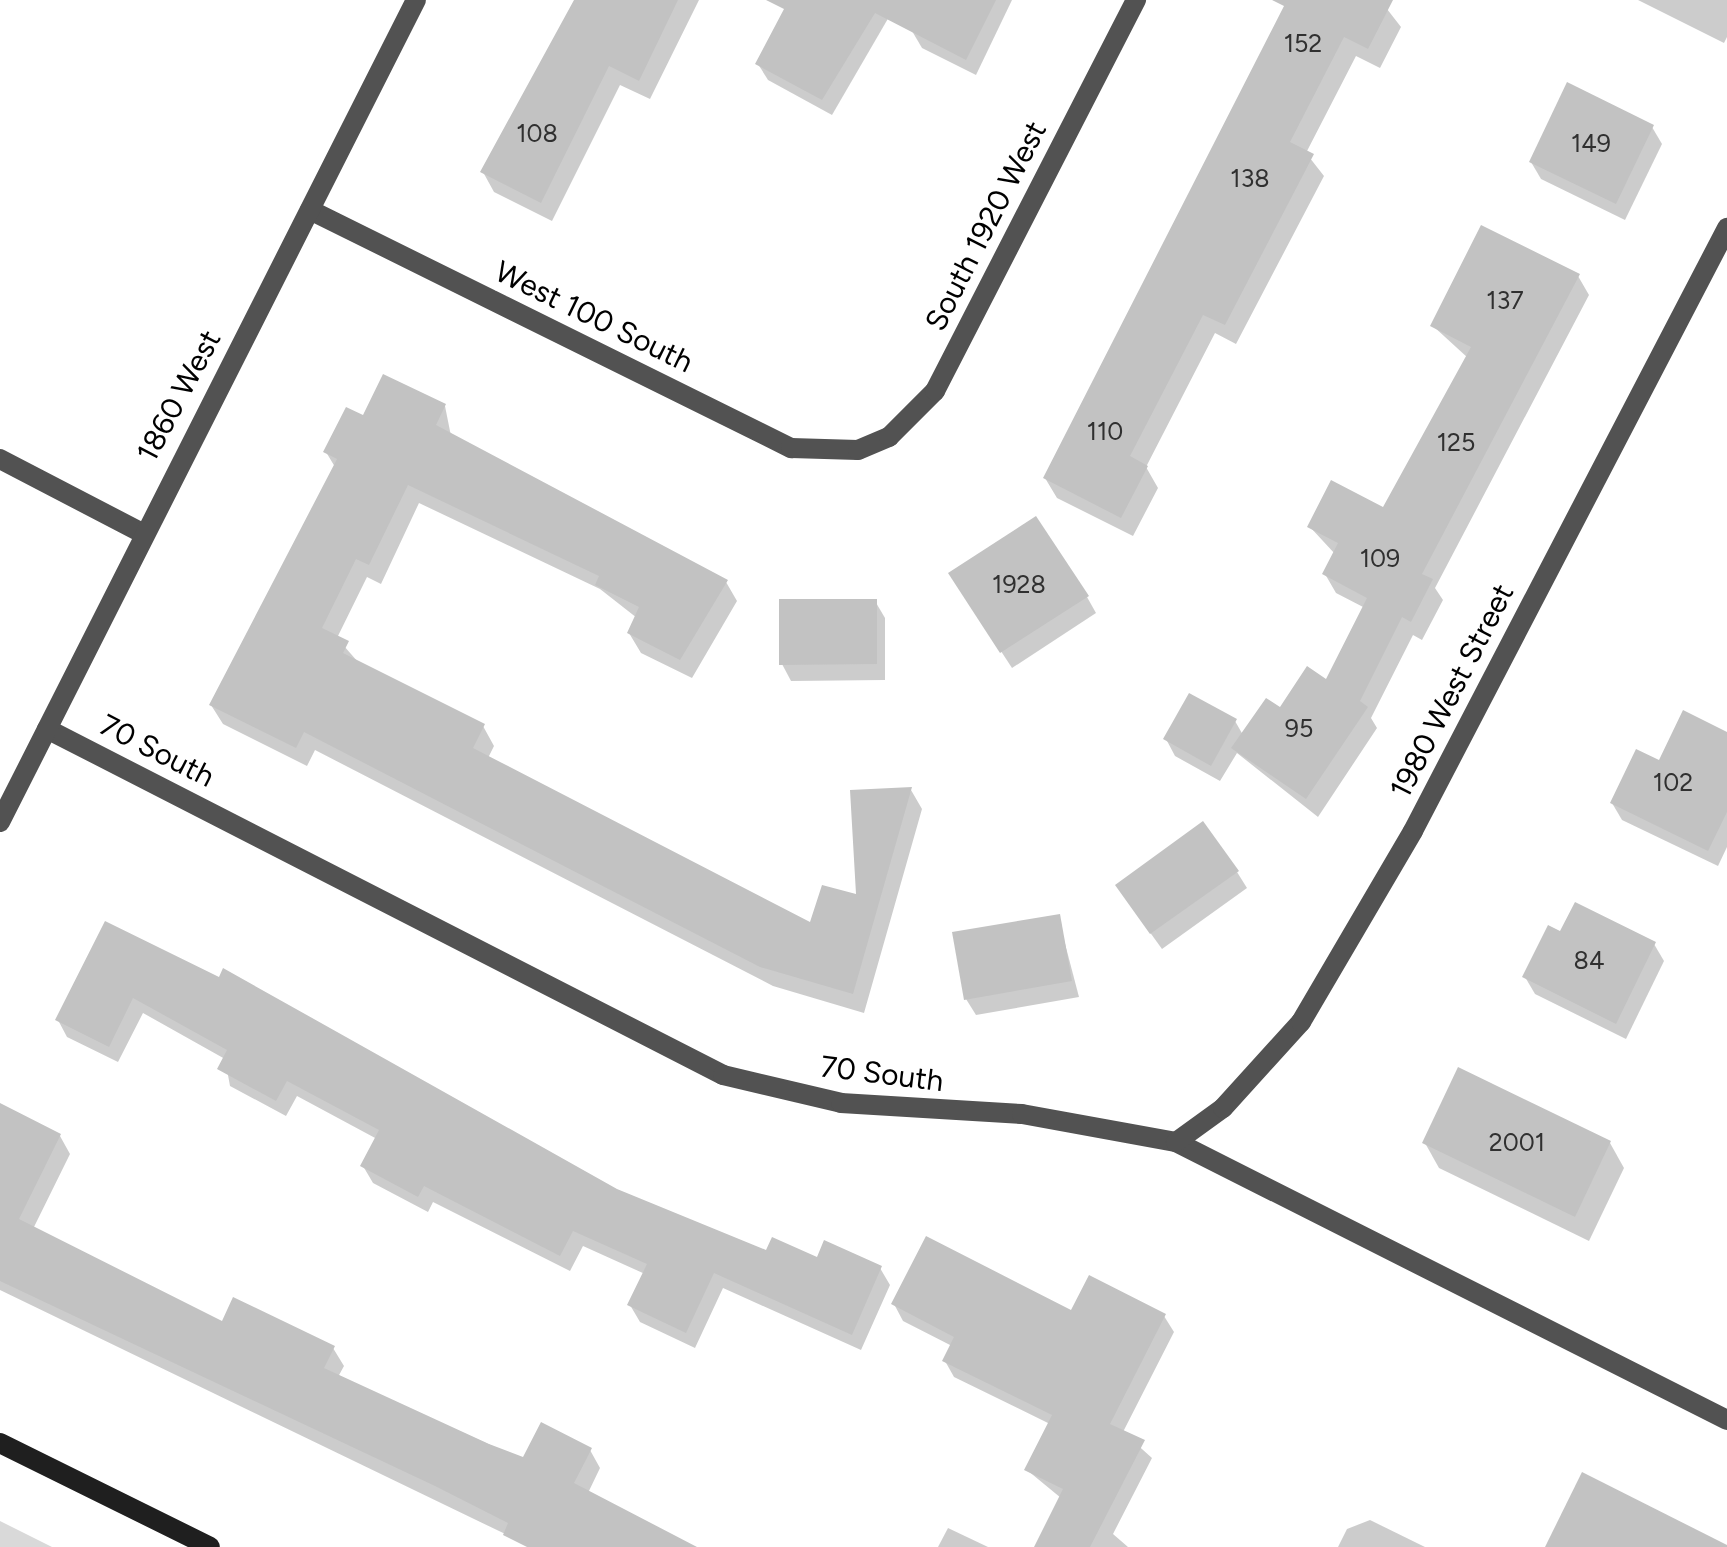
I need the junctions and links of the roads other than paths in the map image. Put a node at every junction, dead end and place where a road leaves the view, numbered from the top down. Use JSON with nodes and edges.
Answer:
{"nodes":[{"id":1,"x":416,"y":0,"type":"edge"},
{"id":2,"x":1136,"y":0,"type":"edge"},
{"id":3,"x":310,"y":210,"type":"junction"},
{"id":4,"x":1727,"y":228,"type":"edge"},
{"id":5,"x":858,"y":450,"type":"joint"},
{"id":6,"x":0,"y":459,"type":"edge"},
{"id":7,"x":142,"y":533,"type":"junction"},
{"id":8,"x":47,"y":729,"type":"junction"},
{"id":9,"x":0,"y":822,"type":"edge"},
{"id":10,"x":1176,"y":1142,"type":"junction"},
{"id":11,"x":1727,"y":1420,"type":"edge"},
{"id":12,"x":0,"y":1443,"type":"edge"},
{"id":13,"x":210,"y":1547,"type":"edge"}],
"edges":[{"from":1,"to":3,"type":"street","name":"1860 West"},
{"from":2,"to":5,"type":"street","name":"South 1920 West"},
{"from":3,"to":5,"type":"street","name":"West 100 South"},
{"from":3,"to":7,"type":"street","name":"1860 West"},
{"from":4,"to":10,"type":"street","name":"1980 West Street"},
{"from":6,"to":7,"type":"street"},
{"from":7,"to":8,"type":"street","name":"1860 West"},
{"from":8,"to":9,"type":"street","name":"1860 West"},
{"from":8,"to":10,"type":"street","name":"70 South"},
{"from":10,"to":11,"type":"street","name":"70 South"},
{"from":12,"to":13,"type":"main road"}]}
